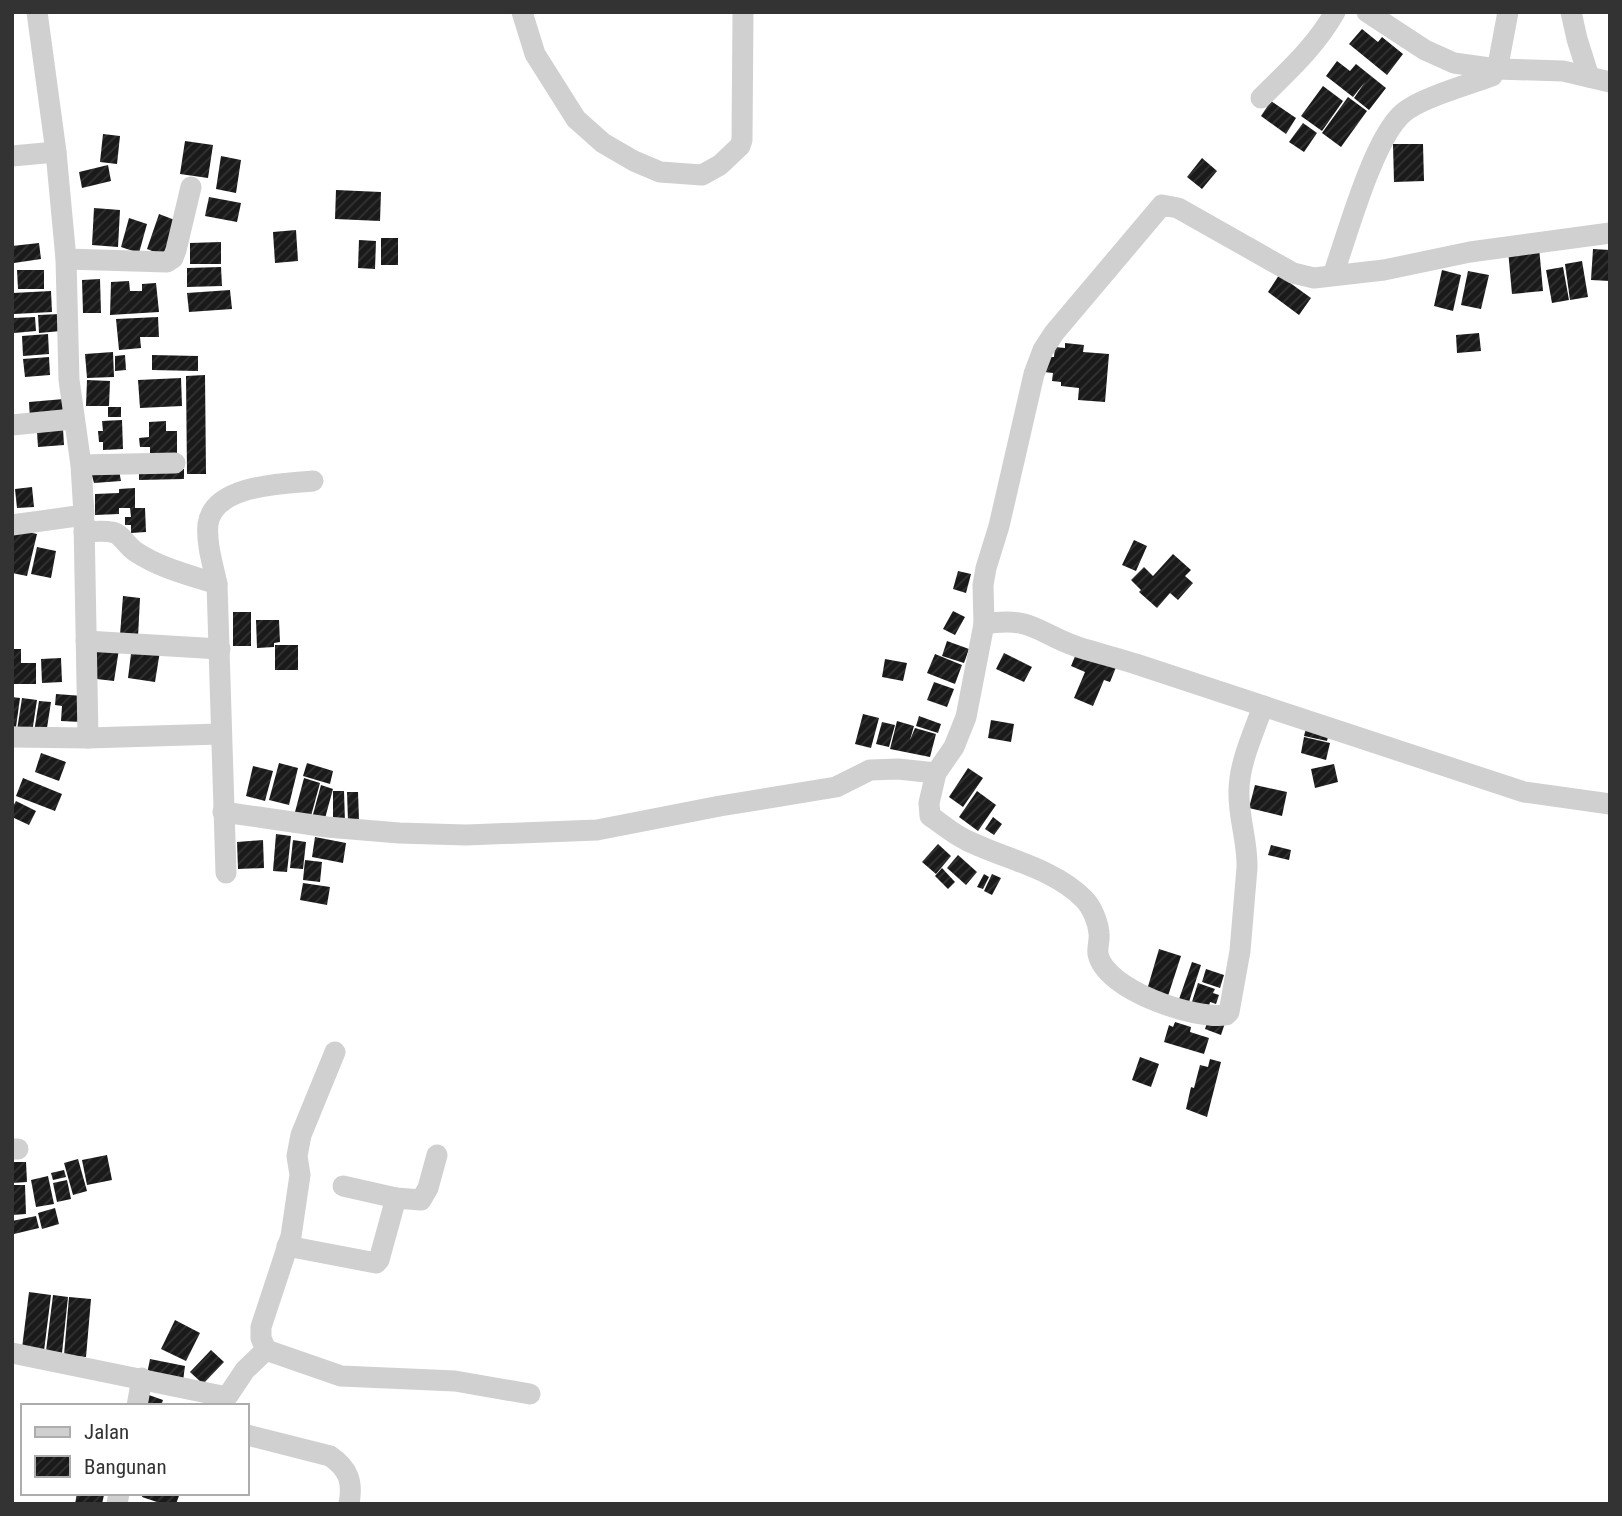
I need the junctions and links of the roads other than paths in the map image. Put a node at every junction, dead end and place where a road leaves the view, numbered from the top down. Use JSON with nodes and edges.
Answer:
{"nodes":[{"id":1,"x":37,"y":12,"type":"edge"},
{"id":2,"x":522,"y":12,"type":"edge"},
{"id":3,"x":743,"y":12,"type":"edge"},
{"id":4,"x":1335,"y":12,"type":"edge"},
{"id":5,"x":1367,"y":12,"type":"edge"},
{"id":6,"x":1508,"y":12,"type":"edge"},
{"id":7,"x":1571,"y":12,"type":"edge"},
{"id":8,"x":1497,"y":68,"type":"junction"},
{"id":9,"x":1600,"y":80,"type":"edge"},
{"id":10,"x":1261,"y":98,"type":"dead end"},
{"id":11,"x":56,"y":152,"type":"junction"},
{"id":12,"x":12,"y":156,"type":"edge"},
{"id":13,"x":191,"y":187,"type":"dead end"},
{"id":14,"x":1610,"y":233,"type":"edge"},
{"id":15,"x":66,"y":259,"type":"junction"},
{"id":16,"x":1333,"y":275,"type":"junction"},
{"id":17,"x":73,"y":419,"type":"junction"},
{"id":18,"x":12,"y":425,"type":"edge"},
{"id":19,"x":175,"y":463,"type":"dead end"},
{"id":20,"x":81,"y":464,"type":"junction"},
{"id":21,"x":313,"y":481,"type":"dead end"},
{"id":22,"x":84,"y":524,"type":"junction"},
{"id":23,"x":12,"y":525,"type":"edge"},
{"id":24,"x":217,"y":584,"type":"junction"},
{"id":25,"x":984,"y":624,"type":"junction"},
{"id":26,"x":86,"y":641,"type":"junction"},
{"id":27,"x":220,"y":649,"type":"junction"},
{"id":28,"x":1263,"y":706,"type":"junction"},
{"id":29,"x":220,"y":734,"type":"junction"},
{"id":30,"x":12,"y":737,"type":"edge"},
{"id":31,"x":88,"y":738,"type":"junction"},
{"id":32,"x":936,"y":773,"type":"junction"},
{"id":33,"x":1610,"y":804,"type":"edge"},
{"id":34,"x":223,"y":812,"type":"junction"},
{"id":35,"x":226,"y":873,"type":"dead end"},
{"id":36,"x":335,"y":1052,"type":"dead end"},
{"id":37,"x":437,"y":1155,"type":"dead end"},
{"id":38,"x":343,"y":1186,"type":"dead end"},
{"id":39,"x":396,"y":1198,"type":"junction"},
{"id":40,"x":287,"y":1246,"type":"junction"},
{"id":41,"x":266,"y":1350,"type":"junction"},
{"id":42,"x":12,"y":1353,"type":"edge"},
{"id":43,"x":142,"y":1378,"type":"junction"},
{"id":44,"x":530,"y":1394,"type":"dead end"},
{"id":45,"x":228,"y":1401,"type":"edge"},
{"id":46,"x":136,"y":1404,"type":"edge"},
{"id":47,"x":248,"y":1435,"type":"edge"},
{"id":48,"x":349,"y":1504,"type":"edge"}],
"edges":[{"from":1,"to":11,"type":"street"},
{"from":2,"to":3,"type":"street"},
{"from":4,"to":10,"type":"street"},
{"from":5,"to":8,"type":"street"},
{"from":6,"to":8,"type":"street"},
{"from":7,"to":9,"type":"street"},
{"from":8,"to":9,"type":"street"},
{"from":8,"to":16,"type":"street"},
{"from":11,"to":12,"type":"street"},
{"from":11,"to":15,"type":"street"},
{"from":13,"to":15,"type":"street"},
{"from":14,"to":16,"type":"street"},
{"from":15,"to":17,"type":"street"},
{"from":16,"to":25,"type":"street"},
{"from":17,"to":18,"type":"street"},
{"from":17,"to":20,"type":"street"},
{"from":19,"to":20,"type":"street"},
{"from":20,"to":22,"type":"street"},
{"from":21,"to":24,"type":"street"},
{"from":22,"to":23,"type":"street"},
{"from":22,"to":24,"type":"street"},
{"from":22,"to":26,"type":"street"},
{"from":24,"to":27,"type":"street"},
{"from":25,"to":28,"type":"street"},
{"from":25,"to":32,"type":"street"},
{"from":26,"to":27,"type":"street"},
{"from":26,"to":31,"type":"street"},
{"from":27,"to":29,"type":"street"},
{"from":28,"to":32,"type":"street"},
{"from":28,"to":33,"type":"street"},
{"from":29,"to":31,"type":"street"},
{"from":29,"to":34,"type":"street"},
{"from":30,"to":31,"type":"street"},
{"from":32,"to":34,"type":"street"},
{"from":34,"to":35,"type":"street"},
{"from":36,"to":40,"type":"street"},
{"from":37,"to":39,"type":"street"},
{"from":38,"to":39,"type":"street"},
{"from":39,"to":40,"type":"street"},
{"from":40,"to":41,"type":"street"},
{"from":41,"to":44,"type":"street"},
{"from":41,"to":45,"type":"street"},
{"from":42,"to":43,"type":"street"},
{"from":43,"to":45,"type":"street"},
{"from":43,"to":46,"type":"street"},
{"from":47,"to":48,"type":"street"}]}
